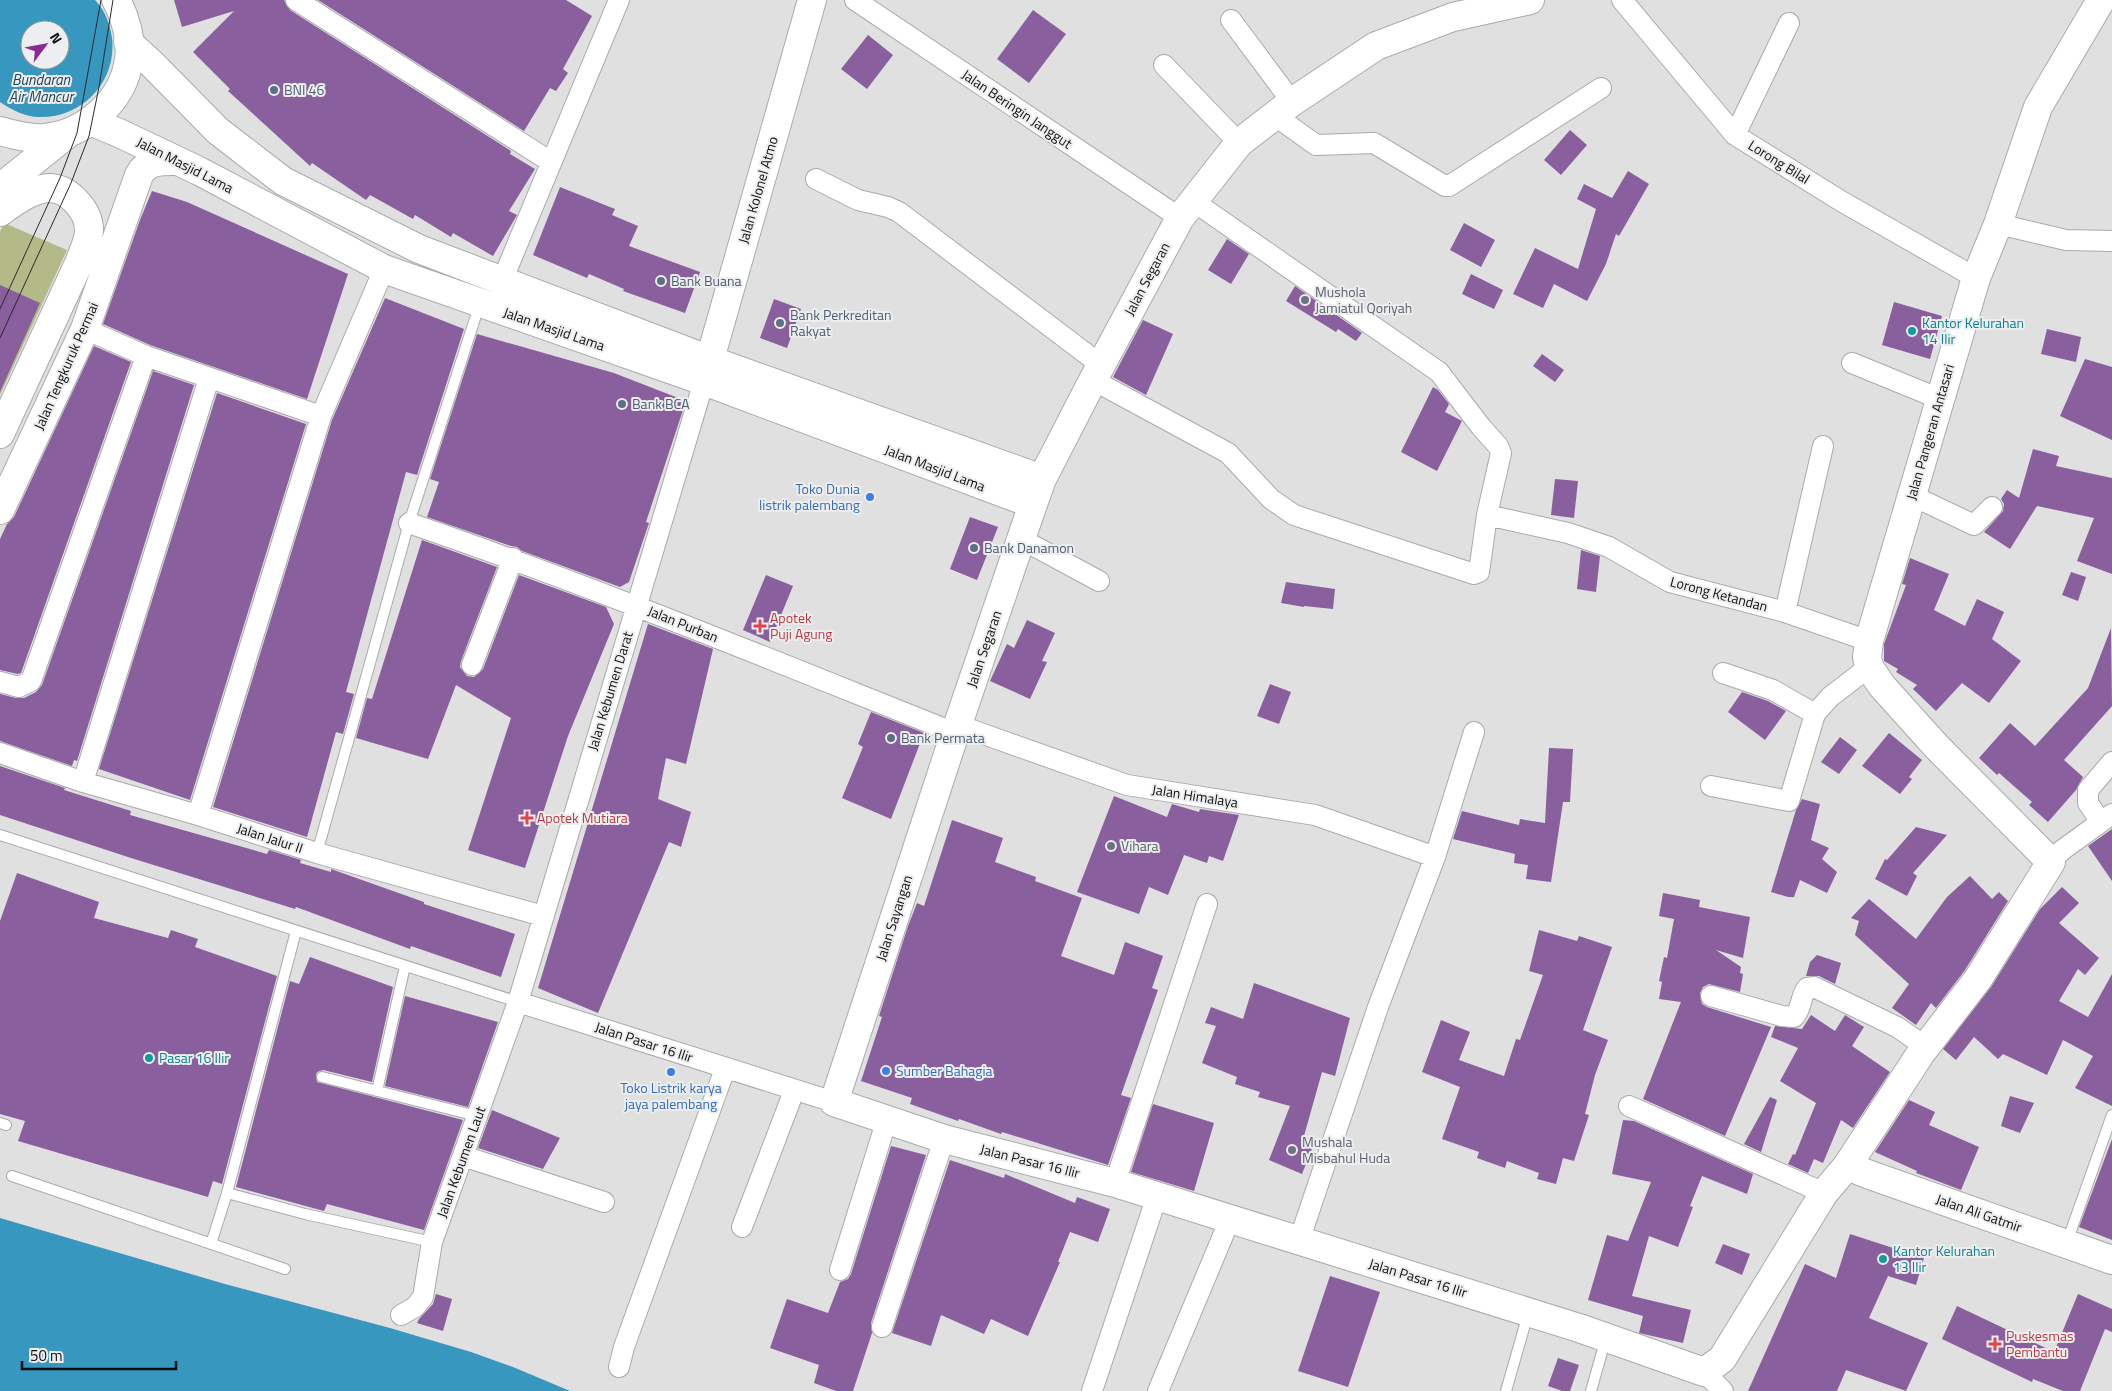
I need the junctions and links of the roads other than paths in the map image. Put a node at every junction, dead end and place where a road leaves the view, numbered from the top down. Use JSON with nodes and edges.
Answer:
{"nodes":[{"id":1,"x":296,"y":0,"type":"edge"},
{"id":2,"x":812,"y":0,"type":"edge"},
{"id":3,"x":855,"y":0,"type":"edge"},
{"id":4,"x":1530,"y":0,"type":"edge"},
{"id":5,"x":1622,"y":0,"type":"edge"},
{"id":6,"x":2101,"y":0,"type":"edge"},
{"id":7,"x":615,"y":1,"type":"edge"},
{"id":8,"x":120,"y":4,"type":"edge"},
{"id":9,"x":1450,"y":9,"type":"edge"},
{"id":10,"x":1231,"y":20,"type":"dead end"},
{"id":11,"x":1789,"y":23,"type":"dead end"},
{"id":12,"x":128,"y":42,"type":"junction"},
{"id":13,"x":1164,"y":65,"type":"dead end"},
{"id":14,"x":1601,"y":88,"type":"dead end"},
{"id":15,"x":1283,"y":109,"type":"junction"},
{"id":16,"x":80,"y":127,"type":"junction"},
{"id":17,"x":0,"y":130,"type":"edge"},
{"id":18,"x":1735,"y":135,"type":"junction"},
{"id":19,"x":1240,"y":143,"type":"junction"},
{"id":20,"x":248,"y":154,"type":"junction"},
{"id":21,"x":176,"y":161,"type":"junction"},
{"id":22,"x":551,"y":162,"type":"junction"},
{"id":23,"x":816,"y":179,"type":"dead end"},
{"id":24,"x":228,"y":187,"type":"junction"},
{"id":25,"x":0,"y":188,"type":"edge"},
{"id":26,"x":1187,"y":209,"type":"junction"},
{"id":27,"x":0,"y":212,"type":"edge"},
{"id":28,"x":1998,"y":224,"type":"junction"},
{"id":29,"x":89,"y":229,"type":"junction"},
{"id":30,"x":2112,"y":241,"type":"edge"},
{"id":31,"x":116,"y":242,"type":"junction"},
{"id":32,"x":384,"y":269,"type":"junction"},
{"id":33,"x":1976,"y":278,"type":"junction"},
{"id":34,"x":502,"y":281,"type":"junction"},
{"id":35,"x":480,"y":303,"type":"junction"},
{"id":36,"x":85,"y":329,"type":"junction"},
{"id":37,"x":146,"y":356,"type":"junction"},
{"id":38,"x":1852,"y":363,"type":"dead end"},
{"id":39,"x":707,"y":371,"type":"junction"},
{"id":40,"x":1097,"y":372,"type":"junction"},
{"id":41,"x":209,"y":378,"type":"junction"},
{"id":42,"x":1940,"y":400,"type":"junction"},
{"id":43,"x":321,"y":416,"type":"junction"},
{"id":44,"x":0,"y":434,"type":"edge"},
{"id":45,"x":1823,"y":446,"type":"dead end"},
{"id":46,"x":915,"y":447,"type":"junction"},
{"id":47,"x":1042,"y":479,"type":"junction"},
{"id":48,"x":1912,"y":495,"type":"junction"},
{"id":49,"x":1032,"y":504,"type":"junction"},
{"id":50,"x":1992,"y":507,"type":"dead end"},
{"id":51,"x":0,"y":510,"type":"edge"},
{"id":52,"x":1487,"y":515,"type":"junction"},
{"id":53,"x":409,"y":523,"type":"junction"},
{"id":54,"x":1021,"y":538,"type":"junction"},
{"id":55,"x":513,"y":558,"type":"junction"},
{"id":56,"x":1099,"y":582,"type":"dead end"},
{"id":57,"x":636,"y":605,"type":"junction"},
{"id":58,"x":1785,"y":612,"type":"junction"},
{"id":59,"x":1869,"y":641,"type":"junction"},
{"id":60,"x":472,"y":665,"type":"dead end"},
{"id":61,"x":1869,"y":668,"type":"junction"},
{"id":62,"x":1723,"y":673,"type":"dead end"},
{"id":63,"x":0,"y":682,"type":"edge"},
{"id":64,"x":1815,"y":714,"type":"junction"},
{"id":65,"x":956,"y":729,"type":"junction"},
{"id":66,"x":1474,"y":732,"type":"dead end"},
{"id":67,"x":0,"y":753,"type":"edge"},
{"id":68,"x":2112,"y":762,"type":"edge"},
{"id":69,"x":83,"y":782,"type":"junction"},
{"id":70,"x":1711,"y":786,"type":"dead end"},
{"id":71,"x":198,"y":815,"type":"junction"},
{"id":72,"x":2106,"y":818,"type":"edge"},
{"id":73,"x":0,"y":835,"type":"edge"},
{"id":74,"x":317,"y":853,"type":"junction"},
{"id":75,"x":1435,"y":857,"type":"junction"},
{"id":76,"x":2051,"y":862,"type":"junction"},
{"id":77,"x":1207,"y":904,"type":"dead end"},
{"id":78,"x":543,"y":916,"type":"junction"},
{"id":79,"x":296,"y":931,"type":"junction"},
{"id":80,"x":405,"y":966,"type":"junction"},
{"id":81,"x":1712,"y":996,"type":"dead end"},
{"id":82,"x":518,"y":1002,"type":"junction"},
{"id":83,"x":1926,"y":1047,"type":"junction"},
{"id":84,"x":724,"y":1068,"type":"junction"},
{"id":85,"x":322,"y":1077,"type":"dead end"},
{"id":86,"x":377,"y":1091,"type":"junction"},
{"id":87,"x":794,"y":1091,"type":"junction"},
{"id":88,"x":834,"y":1102,"type":"junction"},
{"id":89,"x":1629,"y":1106,"type":"dead end"},
{"id":90,"x":2112,"y":1115,"type":"edge"},
{"id":91,"x":477,"y":1116,"type":"junction"},
{"id":92,"x":887,"y":1119,"type":"junction"},
{"id":93,"x":944,"y":1139,"type":"junction"},
{"id":94,"x":463,"y":1156,"type":"junction"},
{"id":95,"x":1847,"y":1166,"type":"junction"},
{"id":96,"x":12,"y":1176,"type":"dead end"},
{"id":97,"x":1114,"y":1183,"type":"junction"},
{"id":98,"x":226,"y":1193,"type":"junction"},
{"id":99,"x":1824,"y":1194,"type":"junction"},
{"id":100,"x":1157,"y":1196,"type":"junction"},
{"id":101,"x":604,"y":1202,"type":"dead end"},
{"id":102,"x":1230,"y":1219,"type":"junction"},
{"id":103,"x":742,"y":1227,"type":"dead end"},
{"id":104,"x":1299,"y":1241,"type":"junction"},
{"id":105,"x":432,"y":1242,"type":"junction"},
{"id":106,"x":2066,"y":1243,"type":"junction"},
{"id":107,"x":210,"y":1244,"type":"junction"},
{"id":108,"x":2112,"y":1260,"type":"edge"},
{"id":109,"x":285,"y":1269,"type":"dead end"},
{"id":110,"x":840,"y":1270,"type":"dead end"},
{"id":111,"x":401,"y":1315,"type":"dead end"},
{"id":112,"x":1536,"y":1315,"type":"junction"},
{"id":113,"x":882,"y":1327,"type":"dead end"},
{"id":114,"x":1606,"y":1338,"type":"junction"},
{"id":115,"x":619,"y":1367,"type":"dead end"},
{"id":116,"x":1704,"y":1372,"type":"junction"},
{"id":117,"x":1092,"y":1391,"type":"edge"},
{"id":118,"x":1158,"y":1391,"type":"edge"},
{"id":119,"x":1506,"y":1391,"type":"edge"},
{"id":120,"x":1591,"y":1391,"type":"edge"},
{"id":121,"x":1723,"y":1391,"type":"edge"}],
"edges":[{"from":1,"to":22,"type":"street"},
{"from":2,"to":39,"type":"main road","name":"Jalan Kolonel Atmo"},
{"from":3,"to":26,"type":"street","name":"Jalan Beringin Janggut"},
{"from":4,"to":9,"type":"main road","name":"Jalan Segaran"},
{"from":5,"to":18,"type":"street","name":"Lorong Bilal"},
{"from":6,"to":28,"type":"main road","name":"Jalan Pangeran Antasari"},
{"from":7,"to":22,"type":"street"},
{"from":8,"to":12,"type":"main road"},
{"from":9,"to":15,"type":"main road","name":"Jalan Segaran"},
{"from":10,"to":15,"type":"street"},
{"from":11,"to":18,"type":"street"},
{"from":12,"to":16,"type":"main road"},
{"from":12,"to":20,"type":"main road"},
{"from":13,"to":19,"type":"street"},
{"from":14,"to":15,"type":"street"},
{"from":15,"to":19,"type":"main road","name":"Jalan Segaran"},
{"from":16,"to":17,"type":"main road"},
{"from":16,"to":21,"type":"main road","name":"Jalan Masjid Lama"},
{"from":16,"to":25,"type":"main road"},
{"from":18,"to":33,"type":"street","name":"Lorong Bilal"},
{"from":19,"to":26,"type":"main road","name":"Jalan Segaran"},
{"from":20,"to":24,"type":"main road"},
{"from":20,"to":34,"type":"main road"},
{"from":21,"to":24,"type":"main road","name":"Jalan Masjid Lama"},
{"from":21,"to":31,"type":"main road","name":"Jalan Tengkuruk Permai"},
{"from":22,"to":34,"type":"street"},
{"from":23,"to":40,"type":"street"},
{"from":24,"to":32,"type":"main road","name":"Jalan Masjid Lama"},
{"from":26,"to":40,"type":"main road","name":"Jalan Segaran"},
{"from":26,"to":52,"type":"street","name":"Jalan Beringin Janggut"},
{"from":27,"to":29,"type":"main road"},
{"from":28,"to":30,"type":"street"},
{"from":28,"to":33,"type":"main road","name":"Jalan Pangeran Antasari"},
{"from":29,"to":31,"type":"main road"},
{"from":29,"to":44,"type":"main road"},
{"from":31,"to":36,"type":"main road","name":"Jalan Tengkuruk Permai"},
{"from":32,"to":35,"type":"main road","name":"Jalan Masjid Lama"},
{"from":32,"to":43,"type":"street"},
{"from":33,"to":42,"type":"main road","name":"Jalan Pangeran Antasari"},
{"from":34,"to":39,"type":"main road"},
{"from":35,"to":39,"type":"main road","name":"Jalan Masjid Lama"},
{"from":35,"to":53,"type":"lane"},
{"from":36,"to":37,"type":"street"},
{"from":36,"to":51,"type":"main road","name":"Jalan Tengkuruk Permai"},
{"from":37,"to":41,"type":"street"},
{"from":37,"to":63,"type":"street"},
{"from":38,"to":42,"type":"street"},
{"from":39,"to":46,"type":"main road","name":"Jalan Masjid Lama"},
{"from":39,"to":57,"type":"street","name":"Jalan Kebumen Darat"},
{"from":40,"to":47,"type":"main road","name":"Jalan Segaran"},
{"from":40,"to":52,"type":"street"},
{"from":41,"to":43,"type":"street"},
{"from":41,"to":69,"type":"street"},
{"from":42,"to":48,"type":"main road","name":"Jalan Pangeran Antasari"},
{"from":43,"to":71,"type":"street"},
{"from":45,"to":58,"type":"street"},
{"from":46,"to":47,"type":"main road"},
{"from":46,"to":49,"type":"main road","name":"Jalan Masjid Lama"},
{"from":47,"to":49,"type":"main road","name":"Jalan Segaran"},
{"from":48,"to":50,"type":"street"},
{"from":48,"to":59,"type":"main road","name":"Jalan Pangeran Antasari"},
{"from":49,"to":54,"type":"main road","name":"Jalan Segaran"},
{"from":52,"to":58,"type":"street","name":"Lorong Ketandan"},
{"from":53,"to":55,"type":"street","name":"Jalan Purban"},
{"from":53,"to":74,"type":"lane"},
{"from":54,"to":56,"type":"street"},
{"from":54,"to":65,"type":"main road","name":"Jalan Segaran"},
{"from":55,"to":57,"type":"street","name":"Jalan Purban"},
{"from":55,"to":60,"type":"street"},
{"from":57,"to":65,"type":"street","name":"Jalan Purban"},
{"from":57,"to":78,"type":"street","name":"Jalan Kebumen Darat"},
{"from":58,"to":59,"type":"street","name":"Lorong Ketandan"},
{"from":59,"to":61,"type":"main road","name":"Jalan Pangeran Antasari"},
{"from":61,"to":64,"type":"street"},
{"from":61,"to":76,"type":"main road"},
{"from":62,"to":64,"type":"street"},
{"from":64,"to":70,"type":"street"},
{"from":65,"to":75,"type":"street","name":"Jalan Himalaya"},
{"from":65,"to":88,"type":"main road","name":"Jalan Sayangan"},
{"from":66,"to":75,"type":"street"},
{"from":67,"to":69,"type":"street","name":"Jalan Jalur II"},
{"from":68,"to":72,"type":"street"},
{"from":69,"to":71,"type":"street","name":"Jalan Jalur II"},
{"from":71,"to":74,"type":"street","name":"Jalan Jalur II"},
{"from":72,"to":76,"type":"street"},
{"from":73,"to":79,"type":"lane"},
{"from":74,"to":78,"type":"street","name":"Jalan Jalur II"},
{"from":75,"to":104,"type":"street"},
{"from":76,"to":83,"type":"main road"},
{"from":77,"to":97,"type":"street"},
{"from":78,"to":82,"type":"street","name":"Jalan Kebumen Darat"},
{"from":79,"to":80,"type":"lane"},
{"from":79,"to":98,"type":"lane"},
{"from":80,"to":82,"type":"lane"},
{"from":80,"to":86,"type":"lane"},
{"from":81,"to":83,"type":"street"},
{"from":82,"to":84,"type":"street","name":"Jalan Pasar 16 Ilir"},
{"from":82,"to":91,"type":"street","name":"Jalan Kebumen Laut"},
{"from":83,"to":95,"type":"main road"},
{"from":84,"to":87,"type":"street","name":"Jalan Pasar 16 Ilir"},
{"from":84,"to":115,"type":"street"},
{"from":85,"to":86,"type":"lane"},
{"from":86,"to":91,"type":"lane"},
{"from":87,"to":88,"type":"street","name":"Jalan Pasar 16 Ilir"},
{"from":87,"to":103,"type":"street"},
{"from":88,"to":92,"type":"main road","name":"Jalan Pasar 16 Ilir"},
{"from":89,"to":99,"type":"street"},
{"from":90,"to":106,"type":"lane"},
{"from":91,"to":94,"type":"street","name":"Jalan Kebumen Laut"},
{"from":92,"to":93,"type":"main road","name":"Jalan Pasar 16 Ilir"},
{"from":92,"to":110,"type":"street"},
{"from":93,"to":97,"type":"main road","name":"Jalan Pasar 16 Ilir"},
{"from":93,"to":113,"type":"street"},
{"from":94,"to":101,"type":"street"},
{"from":94,"to":105,"type":"street","name":"Jalan Kebumen Laut"},
{"from":95,"to":99,"type":"main road"},
{"from":95,"to":106,"type":"main road","name":"Jalan Ali Gatmir"},
{"from":96,"to":107,"type":"lane"},
{"from":97,"to":100,"type":"main road","name":"Jalan Pasar 16 Ilir"},
{"from":98,"to":105,"type":"lane"},
{"from":98,"to":107,"type":"lane"},
{"from":99,"to":116,"type":"main road"},
{"from":100,"to":102,"type":"main road","name":"Jalan Pasar 16 Ilir"},
{"from":100,"to":117,"type":"street"},
{"from":102,"to":104,"type":"main road","name":"Jalan Pasar 16 Ilir"},
{"from":102,"to":118,"type":"street"},
{"from":104,"to":112,"type":"main road","name":"Jalan Pasar 16 Ilir"},
{"from":105,"to":111,"type":"street","name":"Jalan Kebumen Laut"},
{"from":106,"to":108,"type":"main road","name":"Jalan Ali Gatmir"},
{"from":107,"to":109,"type":"lane"},
{"from":112,"to":114,"type":"main road","name":"Jalan Pasar 16 Ilir"},
{"from":112,"to":119,"type":"lane"},
{"from":114,"to":116,"type":"main road","name":"Jalan Pasar 16 Ilir"},
{"from":114,"to":120,"type":"lane"},
{"from":116,"to":121,"type":"street"}]}
